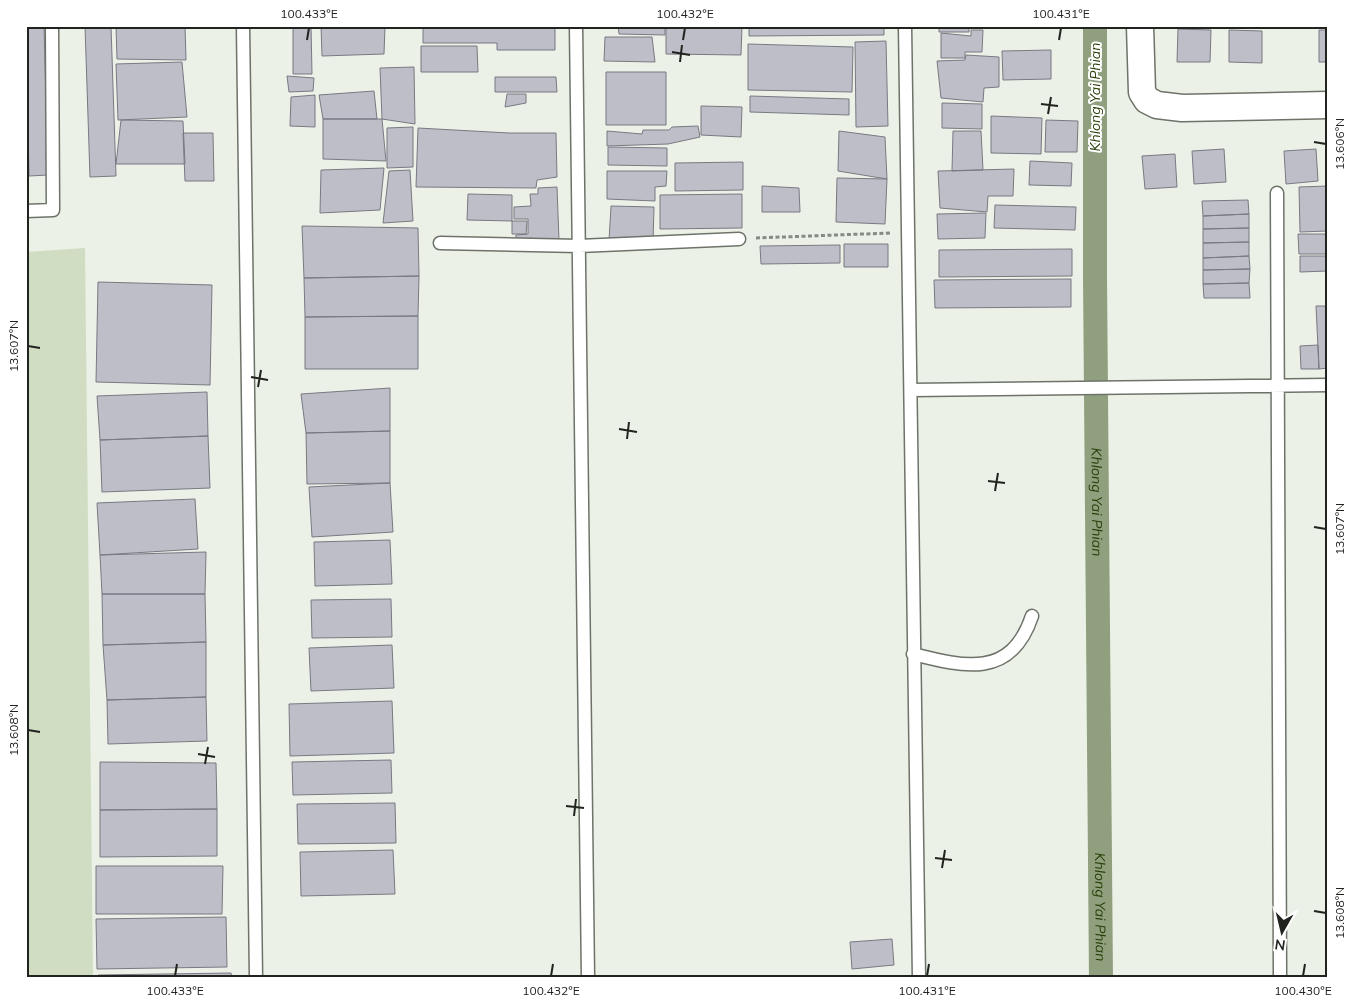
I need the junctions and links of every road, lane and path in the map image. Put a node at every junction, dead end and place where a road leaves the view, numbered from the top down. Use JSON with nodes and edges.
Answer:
{"nodes":[{"id":1,"x":52,"y":26,"type":"edge"},
{"id":2,"x":244,"y":26,"type":"edge"},
{"id":3,"x":576,"y":26,"type":"edge"},
{"id":4,"x":905,"y":26,"type":"edge"},
{"id":5,"x":1140,"y":26,"type":"edge"},
{"id":6,"x":1328,"y":105,"type":"edge"},
{"id":7,"x":1277,"y":192,"type":"dead end"},
{"id":8,"x":26,"y":211,"type":"edge"},
{"id":9,"x":908,"y":232,"type":"junction"},
{"id":10,"x":739,"y":239,"type":"joint"},
{"id":11,"x":440,"y":243,"type":"dead end"},
{"id":12,"x":579,"y":246,"type":"junction"},
{"id":13,"x":1279,"y":385,"type":"junction"},
{"id":14,"x":1328,"y":385,"type":"edge"},
{"id":15,"x":911,"y":390,"type":"junction"},
{"id":16,"x":1032,"y":616,"type":"dead end"},
{"id":17,"x":913,"y":654,"type":"junction"},
{"id":18,"x":256,"y":978,"type":"edge"},
{"id":19,"x":588,"y":978,"type":"edge"},
{"id":20,"x":919,"y":978,"type":"edge"},
{"id":21,"x":1280,"y":978,"type":"edge"}],
"edges":[{"from":1,"to":8,"type":"lane"},
{"from":2,"to":18,"type":"lane"},
{"from":3,"to":12,"type":"lane"},
{"from":4,"to":9,"type":"lane"},
{"from":5,"to":6,"type":"street"},
{"from":7,"to":13,"type":"lane"},
{"from":9,"to":10,"type":"path"},
{"from":9,"to":15,"type":"lane"},
{"from":10,"to":12,"type":"lane"},
{"from":11,"to":12,"type":"lane"},
{"from":12,"to":19,"type":"lane"},
{"from":13,"to":14,"type":"lane"},
{"from":13,"to":15,"type":"lane"},
{"from":13,"to":21,"type":"lane"},
{"from":15,"to":17,"type":"lane"},
{"from":16,"to":17,"type":"lane"},
{"from":17,"to":20,"type":"lane"}]}
